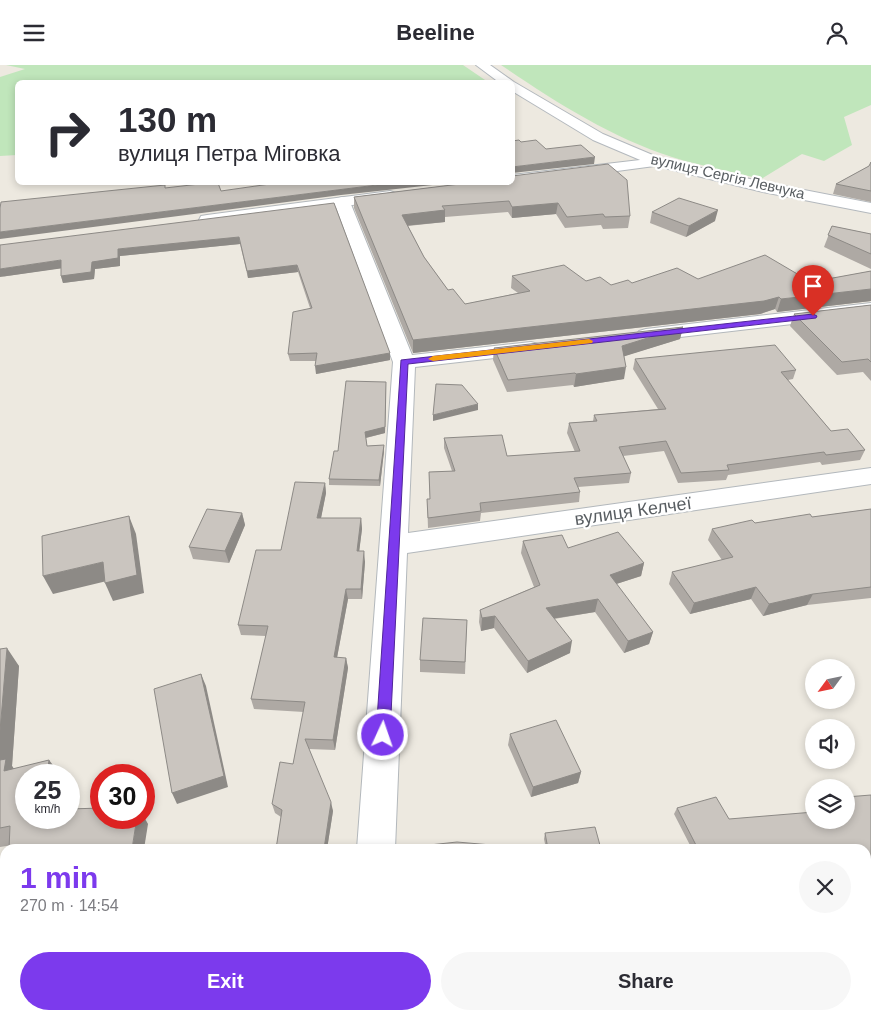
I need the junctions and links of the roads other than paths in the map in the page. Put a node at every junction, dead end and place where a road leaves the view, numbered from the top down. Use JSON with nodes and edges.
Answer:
{"nodes":[{"id":1,"x":482,"y":65,"type":"edge"},
{"id":2,"x":504,"y":80,"type":"edge"},
{"id":3,"x":515,"y":87,"type":"edge"},
{"id":4,"x":657,"y":162,"type":"junction"},
{"id":5,"x":515,"y":180,"type":"edge"},
{"id":6,"x":409,"y":194,"type":"edge"},
{"id":7,"x":342,"y":202,"type":"junction"},
{"id":8,"x":871,"y":208,"type":"edge"},
{"id":9,"x":195,"y":221,"type":"edge"},
{"id":10,"x":871,"y":309,"type":"edge"},
{"id":11,"x":628,"y":337,"type":"edge"},
{"id":12,"x":550,"y":345,"type":"edge"},
{"id":13,"x":404,"y":362,"type":"junction"},
{"id":14,"x":871,"y":476,"type":"edge"},
{"id":15,"x":394,"y":545,"type":"junction"},
{"id":16,"x":376,"y":844,"type":"edge"}],
"edges":[{"from":1,"to":2,"type":"street"},
{"from":3,"to":4,"type":"street","name":"вулиця Сергія Левчука"},
{"from":4,"to":5,"type":"street"},
{"from":4,"to":8,"type":"street","name":"вулиця Сергія Левчука"},
{"from":6,"to":7,"type":"street"},
{"from":7,"to":9,"type":"street"},
{"from":7,"to":13,"type":"street"},
{"from":10,"to":11,"type":"street"},
{"from":12,"to":13,"type":"street"},
{"from":13,"to":15,"type":"street"},
{"from":14,"to":15,"type":"street","name":"вулиця Келчеї"},
{"from":15,"to":16,"type":"street"}]}
